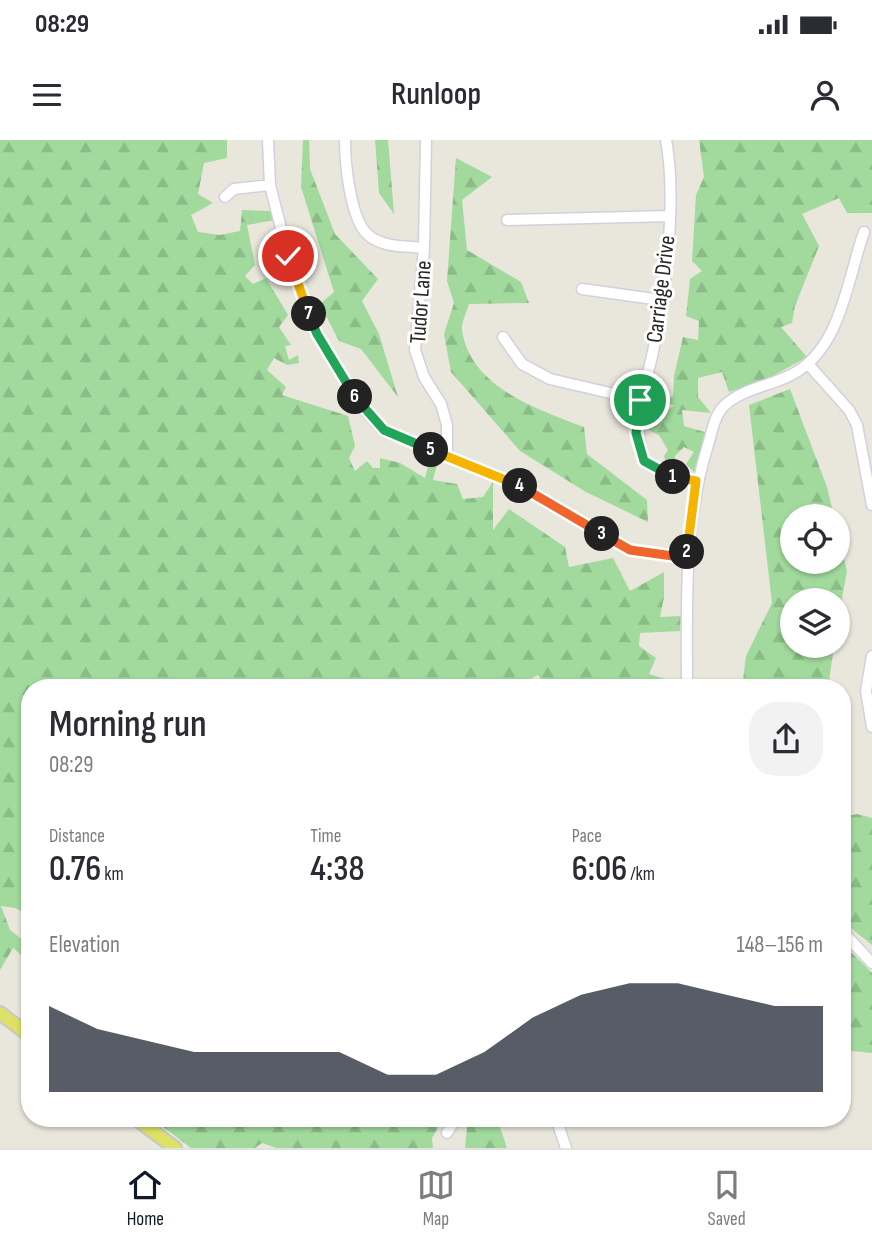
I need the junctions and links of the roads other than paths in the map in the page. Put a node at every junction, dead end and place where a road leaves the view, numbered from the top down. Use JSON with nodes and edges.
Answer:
{"nodes":[{"id":1,"x":268,"y":140,"type":"edge"},
{"id":2,"x":345,"y":140,"type":"edge"},
{"id":3,"x":426,"y":140,"type":"edge"},
{"id":4,"x":666,"y":140,"type":"edge"},
{"id":5,"x":270,"y":185,"type":"junction"},
{"id":6,"x":225,"y":197,"type":"dead end"},
{"id":7,"x":669,"y":216,"type":"junction"},
{"id":8,"x":507,"y":220,"type":"dead end"},
{"id":9,"x":864,"y":232,"type":"dead end"},
{"id":10,"x":424,"y":248,"type":"junction"},
{"id":11,"x":582,"y":289,"type":"dead end"},
{"id":12,"x":660,"y":300,"type":"junction"},
{"id":13,"x":503,"y":337,"type":"dead end"},
{"id":14,"x":808,"y":364,"type":"junction"},
{"id":15,"x":640,"y":400,"type":"junction"},
{"id":16,"x":447,"y":456,"type":"junction"},
{"id":17,"x":870,"y":479,"type":"edge"},
{"id":18,"x":696,"y":481,"type":"junction"},
{"id":19,"x":872,"y":505,"type":"edge"},
{"id":20,"x":687,"y":558,"type":"junction"},
{"id":21,"x":872,"y":656,"type":"edge"},
{"id":22,"x":687,"y":679,"type":"edge"},
{"id":23,"x":872,"y":727,"type":"edge"},
{"id":24,"x":851,"y":941,"type":"edge"},
{"id":25,"x":872,"y":963,"type":"edge"},
{"id":26,"x":0,"y":1013,"type":"edge"},
{"id":27,"x":21,"y":1029,"type":"edge"},
{"id":28,"x":147,"y":1127,"type":"edge"},
{"id":29,"x":451,"y":1127,"type":"edge"},
{"id":30,"x":559,"y":1127,"type":"edge"},
{"id":31,"x":447,"y":1133,"type":"dead end"},
{"id":32,"x":175,"y":1148,"type":"edge"},
{"id":33,"x":566,"y":1148,"type":"edge"}],
"edges":[{"from":1,"to":5,"type":"street"},
{"from":2,"to":10,"type":"street"},
{"from":3,"to":10,"type":"street","name":"Tudor Lane"},
{"from":4,"to":7,"type":"street","name":"Carriage Drive"},
{"from":5,"to":6,"type":"street"},
{"from":5,"to":16,"type":"street"},
{"from":7,"to":8,"type":"street"},
{"from":7,"to":12,"type":"street","name":"Carriage Drive"},
{"from":9,"to":14,"type":"street"},
{"from":10,"to":16,"type":"street","name":"Tudor Lane"},
{"from":11,"to":12,"type":"street"},
{"from":12,"to":15,"type":"street","name":"Carriage Drive"},
{"from":13,"to":15,"type":"street"},
{"from":14,"to":17,"type":"street"},
{"from":14,"to":18,"type":"street"},
{"from":15,"to":18,"type":"street","name":"Carriage Drive"},
{"from":16,"to":20,"type":"street"},
{"from":17,"to":19,"type":"street"},
{"from":18,"to":20,"type":"street"},
{"from":20,"to":22,"type":"street"},
{"from":21,"to":23,"type":"street"},
{"from":24,"to":25,"type":"street"},
{"from":26,"to":27,"type":"main road"},
{"from":28,"to":32,"type":"main road"},
{"from":29,"to":31,"type":"street"},
{"from":30,"to":33,"type":"street"}]}
